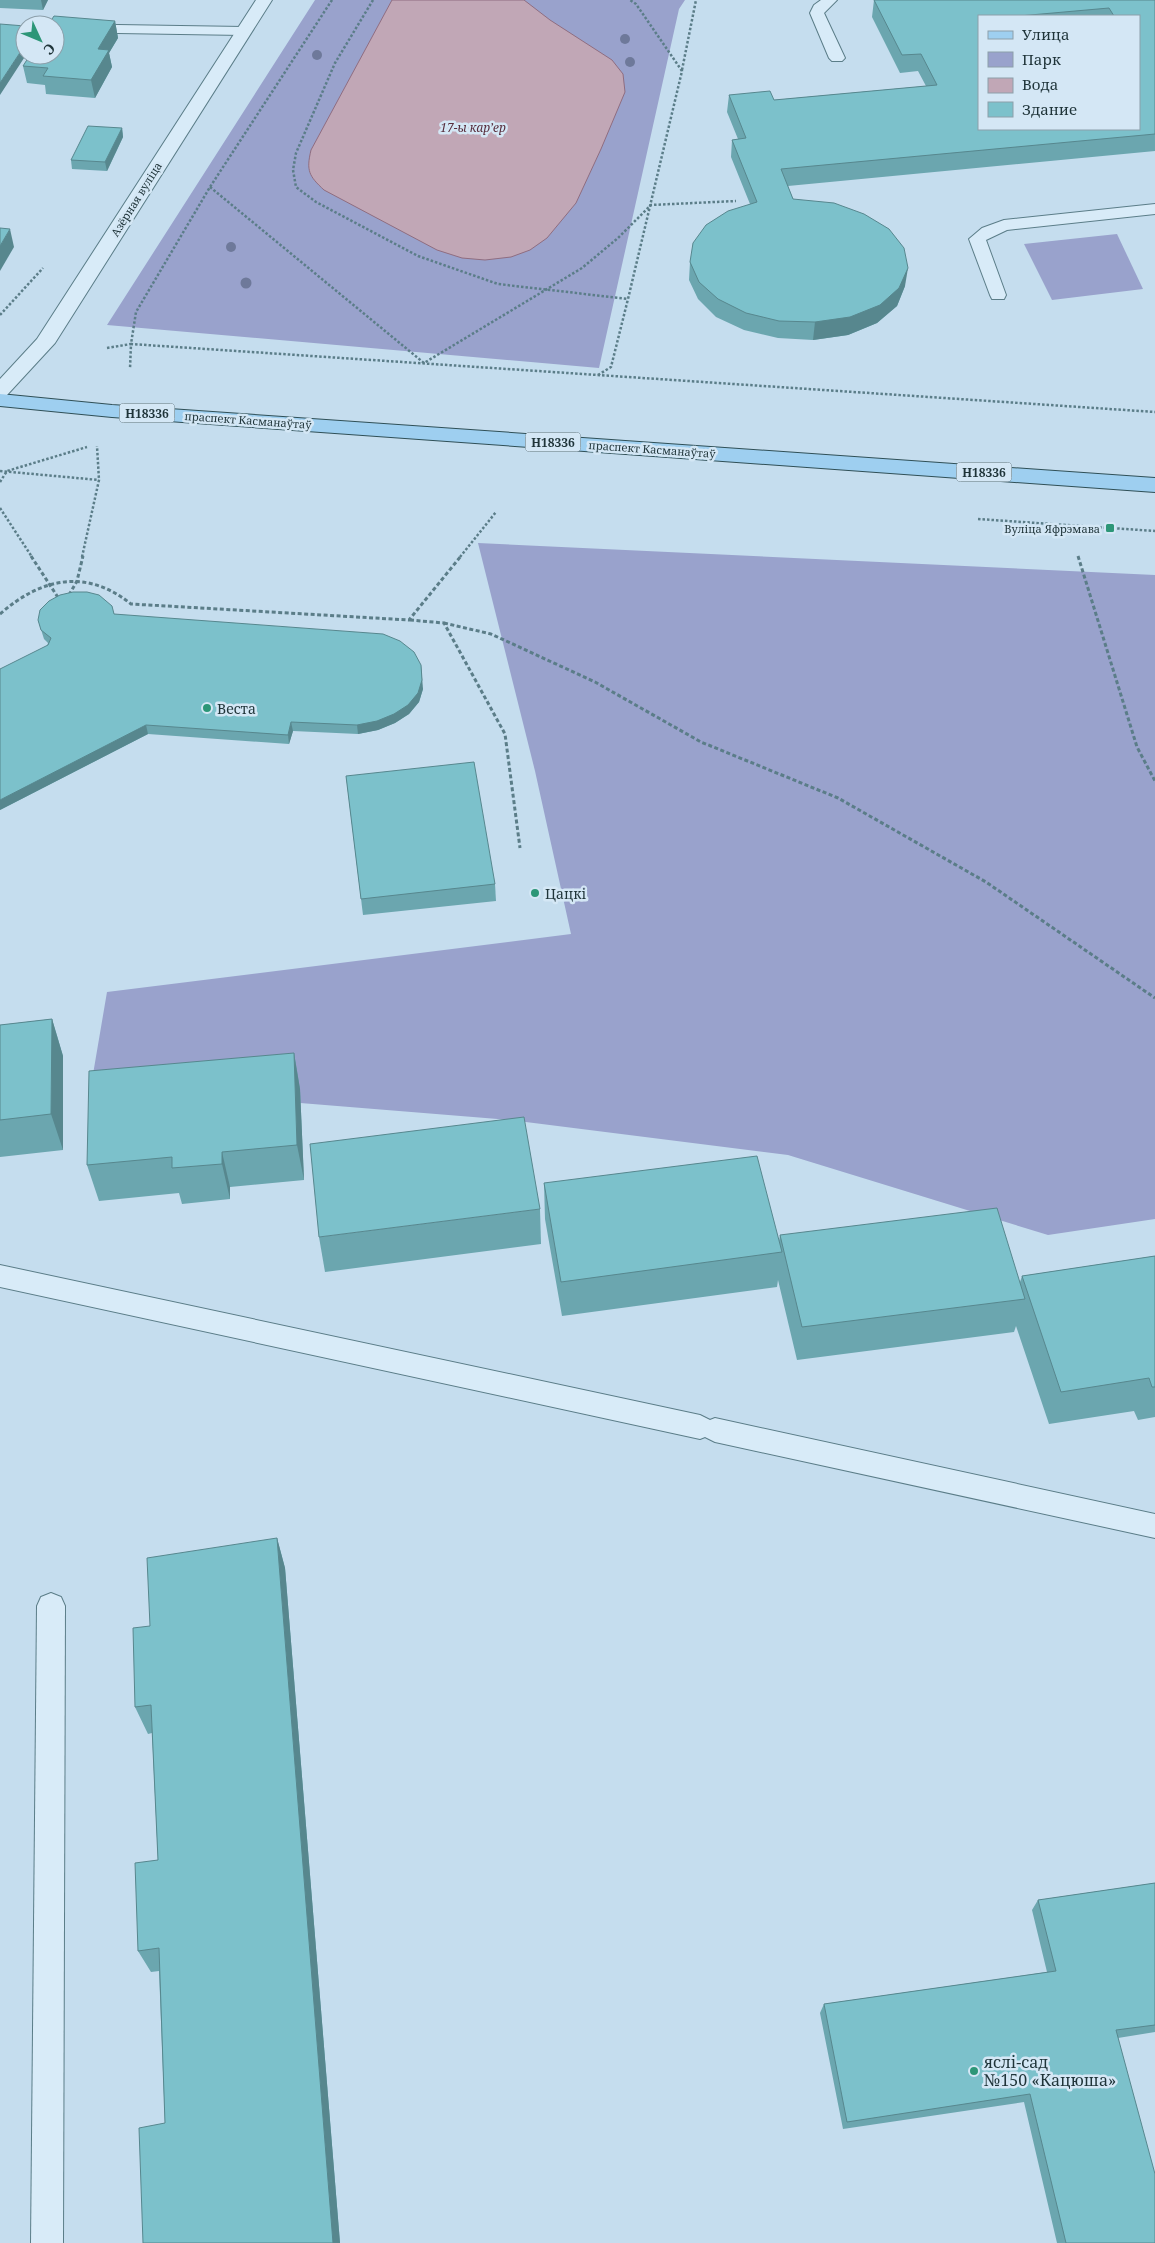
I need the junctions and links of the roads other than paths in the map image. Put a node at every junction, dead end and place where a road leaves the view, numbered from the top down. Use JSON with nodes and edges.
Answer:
{"nodes":[{"id":1,"x":264,"y":0,"type":"edge"},
{"id":2,"x":830,"y":0,"type":"edge"},
{"id":3,"x":65,"y":28,"type":"edge"},
{"id":4,"x":243,"y":31,"type":"junction"},
{"id":5,"x":837,"y":58,"type":"dead end"},
{"id":6,"x":1155,"y":209,"type":"edge"},
{"id":7,"x":998,"y":295,"type":"dead end"},
{"id":8,"x":0,"y":391,"type":"edge"},
{"id":9,"x":0,"y":400,"type":"edge"},
{"id":10,"x":1155,"y":485,"type":"edge"},
{"id":11,"x":0,"y":1276,"type":"edge"},
{"id":12,"x":1155,"y":1526,"type":"edge"},
{"id":13,"x":50,"y":1606,"type":"dead end"},
{"id":14,"x":47,"y":2243,"type":"edge"}],
"edges":[{"from":1,"to":4,"type":"street","name":"Азёрная вуліца"},
{"from":2,"to":5,"type":"lane"},
{"from":3,"to":4,"type":"lane"},
{"from":4,"to":8,"type":"street","name":"Азёрная вуліца"},
{"from":6,"to":7,"type":"lane"},
{"from":9,"to":10,"type":"main road","name":"праспект Касманаўтаў","number":"Н18336"},
{"from":11,"to":12,"type":"lane"},
{"from":13,"to":14,"type":"lane"}]}
